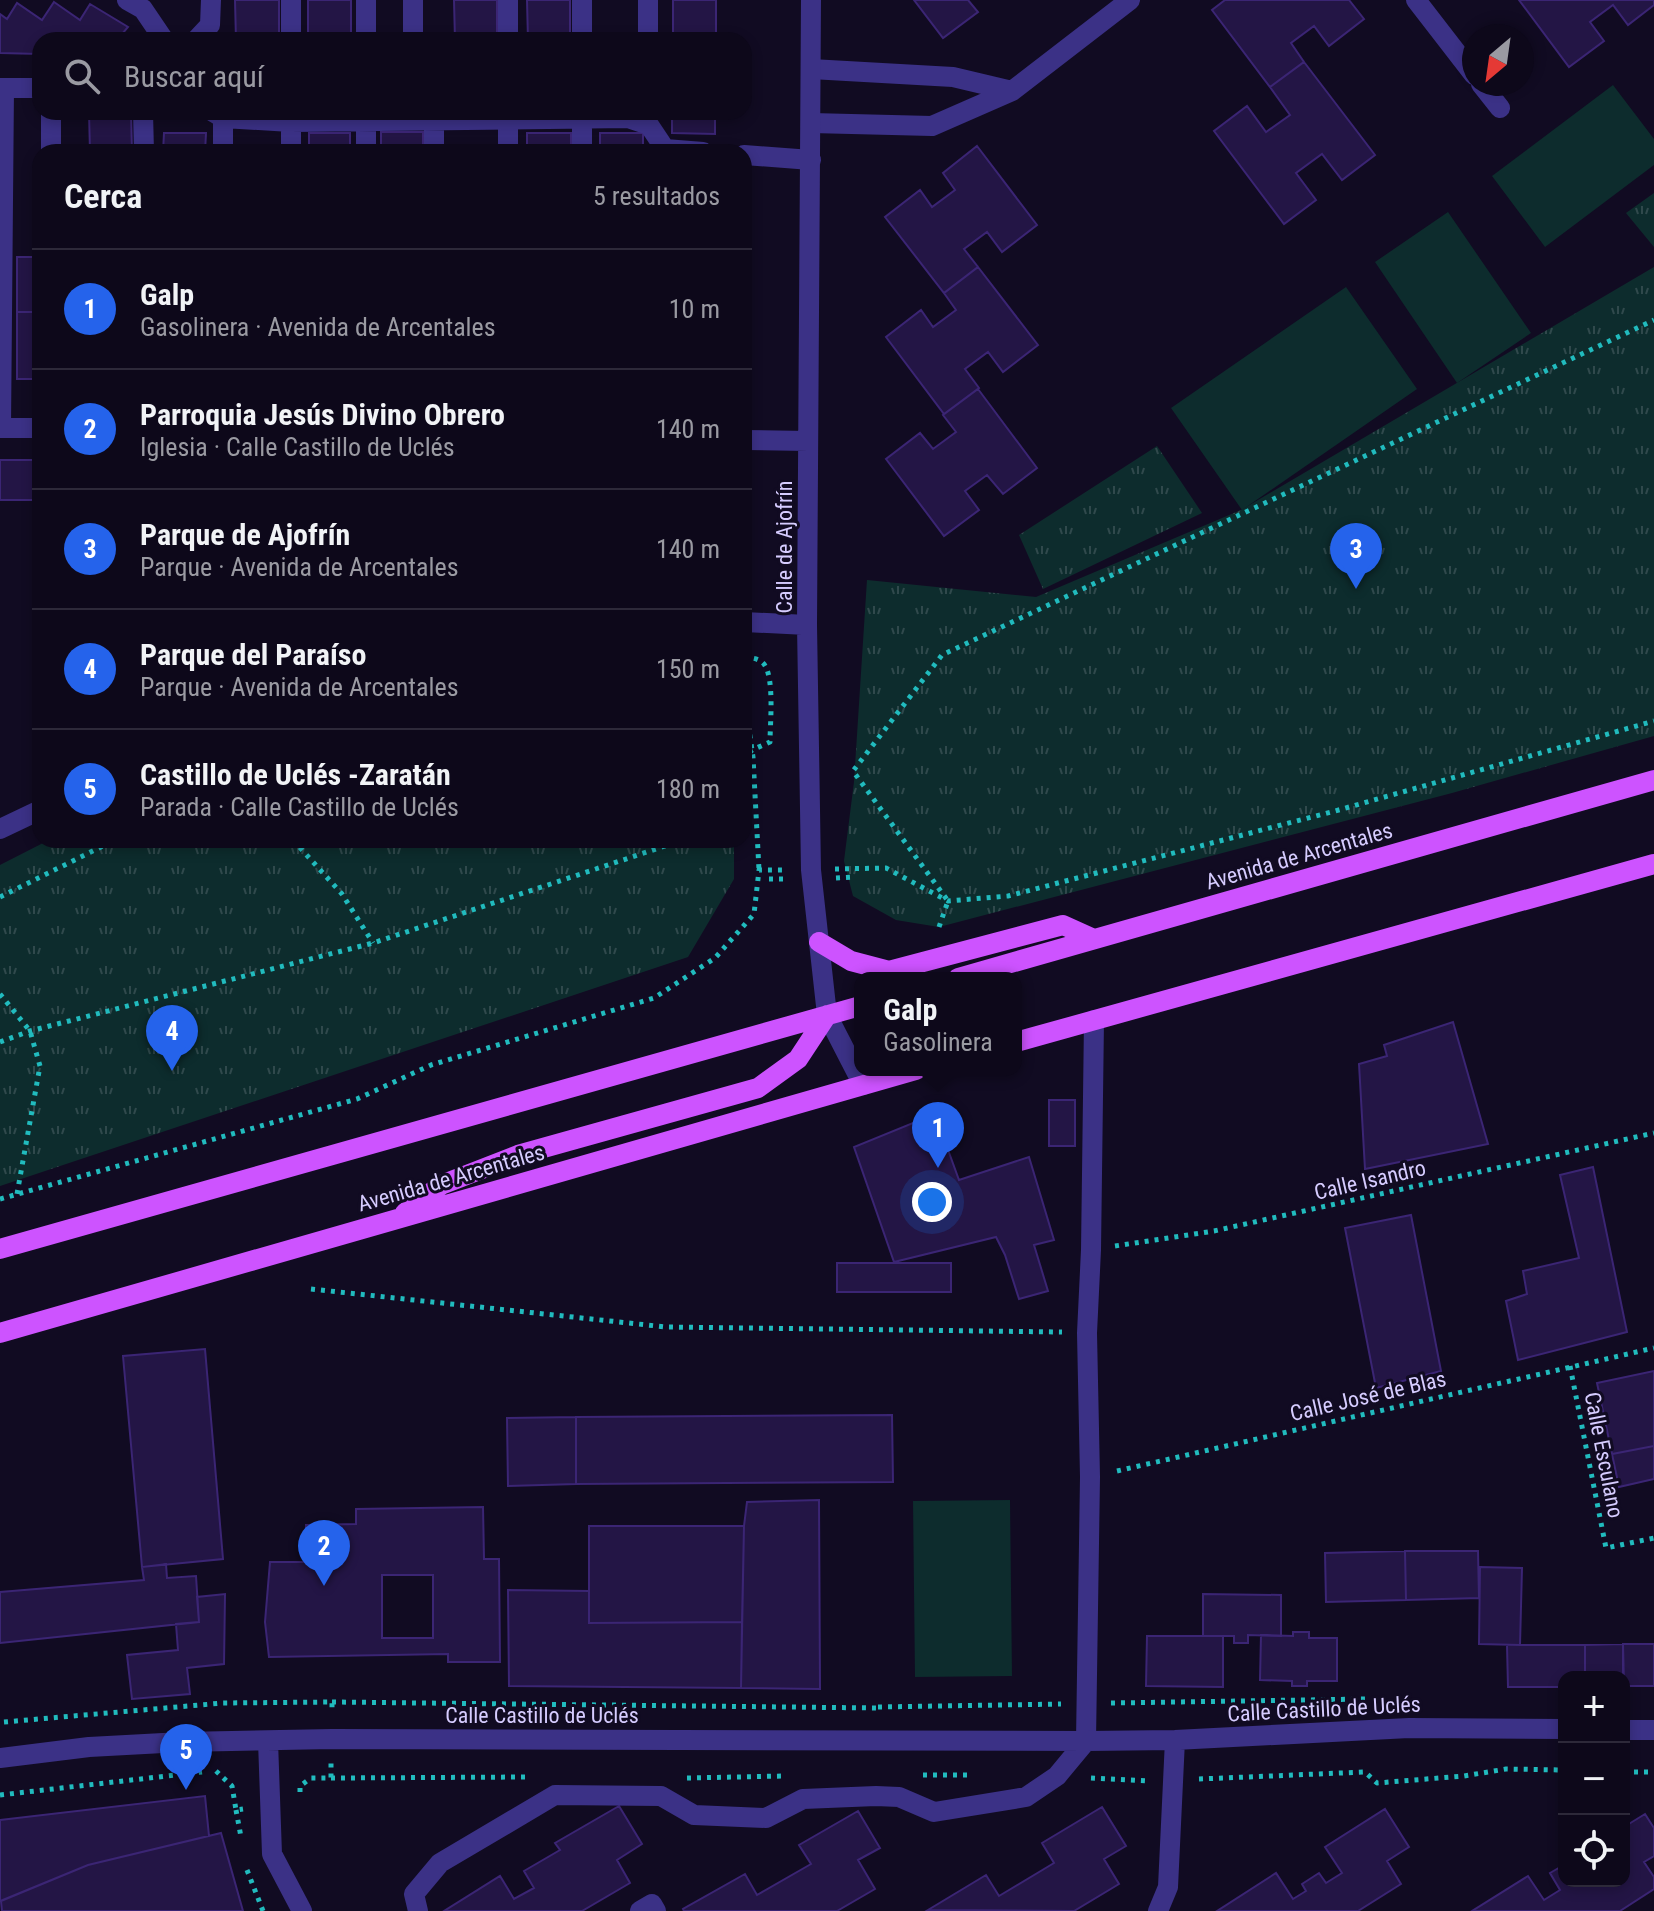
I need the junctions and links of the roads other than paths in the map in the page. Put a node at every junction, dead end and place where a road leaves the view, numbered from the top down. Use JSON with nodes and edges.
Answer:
{"nodes":[{"id":1,"x":211,"y":0,"type":"edge"},
{"id":2,"x":291,"y":0,"type":"edge"},
{"id":3,"x":366,"y":0,"type":"edge"},
{"id":4,"x":413,"y":0,"type":"edge"},
{"id":5,"x":508,"y":0,"type":"edge"},
{"id":6,"x":582,"y":0,"type":"edge"},
{"id":7,"x":648,"y":0,"type":"edge"},
{"id":8,"x":811,"y":0,"type":"edge"},
{"id":9,"x":1130,"y":0,"type":"edge"},
{"id":10,"x":1416,"y":0,"type":"edge"},
{"id":11,"x":138,"y":3,"type":"edge"},
{"id":12,"x":142,"y":32,"type":"edge"},
{"id":13,"x":158,"y":32,"type":"edge"},
{"id":14,"x":203,"y":32,"type":"edge"},
{"id":15,"x":291,"y":32,"type":"edge"},
{"id":16,"x":366,"y":32,"type":"edge"},
{"id":17,"x":413,"y":32,"type":"edge"},
{"id":18,"x":508,"y":32,"type":"edge"},
{"id":19,"x":582,"y":32,"type":"edge"},
{"id":20,"x":648,"y":32,"type":"edge"},
{"id":21,"x":1462,"y":59,"type":"edge"},
{"id":22,"x":811,"y":69,"type":"junction"},
{"id":23,"x":2,"y":88,"type":"edge"},
{"id":24,"x":32,"y":88,"type":"edge"},
{"id":25,"x":1012,"y":91,"type":"junction"},
{"id":26,"x":1490,"y":96,"type":"edge"},
{"id":27,"x":1500,"y":108,"type":"dead end"},
{"id":28,"x":51,"y":120,"type":"edge"},
{"id":29,"x":143,"y":120,"type":"edge"},
{"id":30,"x":219,"y":120,"type":"edge"},
{"id":31,"x":291,"y":120,"type":"edge"},
{"id":32,"x":366,"y":120,"type":"edge"},
{"id":33,"x":421,"y":120,"type":"edge"},
{"id":34,"x":508,"y":120,"type":"edge"},
{"id":35,"x":582,"y":120,"type":"edge"},
{"id":36,"x":650,"y":120,"type":"edge"},
{"id":37,"x":811,"y":123,"type":"junction"},
{"id":38,"x":51,"y":144,"type":"edge"},
{"id":39,"x":144,"y":144,"type":"edge"},
{"id":40,"x":222,"y":144,"type":"edge"},
{"id":41,"x":291,"y":144,"type":"edge"},
{"id":42,"x":366,"y":144,"type":"edge"},
{"id":43,"x":431,"y":144,"type":"edge"},
{"id":44,"x":508,"y":144,"type":"edge"},
{"id":45,"x":582,"y":144,"type":"edge"},
{"id":46,"x":662,"y":144,"type":"edge"},
{"id":47,"x":752,"y":156,"type":"edge"},
{"id":48,"x":811,"y":160,"type":"junction"},
{"id":49,"x":0,"y":428,"type":"edge"},
{"id":50,"x":32,"y":428,"type":"edge"},
{"id":51,"x":752,"y":440,"type":"edge"},
{"id":52,"x":808,"y":441,"type":"junction"},
{"id":53,"x":752,"y":622,"type":"edge"},
{"id":54,"x":807,"y":625,"type":"junction"},
{"id":55,"x":1654,"y":780,"type":"edge"},
{"id":56,"x":32,"y":814,"type":"edge"},
{"id":57,"x":0,"y":829,"type":"edge"},
{"id":58,"x":1654,"y":864,"type":"edge"},
{"id":59,"x":1094,"y":939,"type":"junction"},
{"id":60,"x":819,"y":942,"type":"junction"},
{"id":61,"x":979,"y":972,"type":"edge"},
{"id":62,"x":854,"y":1008,"type":"edge"},
{"id":63,"x":827,"y":1015,"type":"junction"},
{"id":64,"x":1094,"y":1020,"type":"junction"},
{"id":65,"x":1022,"y":1040,"type":"edge"},
{"id":66,"x":854,"y":1068,"type":"edge"},
{"id":67,"x":858,"y":1076,"type":"edge"},
{"id":68,"x":895,"y":1076,"type":"edge"},
{"id":69,"x":863,"y":1085,"type":"junction"},
{"id":70,"x":397,"y":1219,"type":"junction"},
{"id":71,"x":0,"y":1249,"type":"edge"},
{"id":72,"x":0,"y":1333,"type":"edge"},
{"id":73,"x":1558,"y":1729,"type":"edge"},
{"id":74,"x":1630,"y":1730,"type":"edge"},
{"id":75,"x":1654,"y":1730,"type":"edge"},
{"id":76,"x":1175,"y":1740,"type":"junction"},
{"id":77,"x":268,"y":1741,"type":"junction"},
{"id":78,"x":1086,"y":1741,"type":"junction"},
{"id":79,"x":0,"y":1758,"type":"edge"},
{"id":80,"x":302,"y":1911,"type":"edge"},
{"id":81,"x":418,"y":1911,"type":"edge"},
{"id":82,"x":1158,"y":1911,"type":"edge"}],
"edges":[{"from":1,"to":14,"type":"street"},
{"from":2,"to":15,"type":"street"},
{"from":3,"to":16,"type":"street"},
{"from":4,"to":17,"type":"street"},
{"from":5,"to":18,"type":"street"},
{"from":6,"to":19,"type":"street"},
{"from":7,"to":20,"type":"street"},
{"from":8,"to":22,"type":"street","name":"Calle de Ajofrín"},
{"from":9,"to":25,"type":"street"},
{"from":10,"to":21,"type":"street"},
{"from":11,"to":12,"type":"street"},
{"from":11,"to":13,"type":"street"},
{"from":22,"to":25,"type":"street"},
{"from":22,"to":37,"type":"street","name":"Calle de Ajofrín"},
{"from":23,"to":24,"type":"street"},
{"from":23,"to":49,"type":"street"},
{"from":25,"to":37,"type":"street"},
{"from":26,"to":27,"type":"street"},
{"from":28,"to":38,"type":"street"},
{"from":29,"to":39,"type":"street"},
{"from":30,"to":40,"type":"street"},
{"from":31,"to":41,"type":"street"},
{"from":32,"to":42,"type":"street"},
{"from":33,"to":43,"type":"street"},
{"from":34,"to":44,"type":"street"},
{"from":35,"to":45,"type":"street"},
{"from":36,"to":46,"type":"street"},
{"from":37,"to":48,"type":"street","name":"Calle de Ajofrín"},
{"from":47,"to":48,"type":"street"},
{"from":48,"to":52,"type":"street","name":"Calle de Ajofrín"},
{"from":49,"to":50,"type":"street"},
{"from":51,"to":52,"type":"street"},
{"from":52,"to":54,"type":"street","name":"Calle de Ajofrín"},
{"from":53,"to":54,"type":"street"},
{"from":54,"to":60,"type":"street","name":"Calle de Ajofrín"},
{"from":55,"to":59,"type":"main road","name":"Avenida de Arcentales"},
{"from":56,"to":57,"type":"street"},
{"from":58,"to":64,"type":"main road"},
{"from":59,"to":60,"type":"main road"},
{"from":59,"to":61,"type":"main road","name":"Avenida de Arcentales"},
{"from":60,"to":63,"type":"street","name":"Calle de Ajofrín"},
{"from":62,"to":63,"type":"main road"},
{"from":63,"to":66,"type":"street","name":"Calle de Ajofrín"},
{"from":63,"to":70,"type":"main road"},
{"from":63,"to":71,"type":"main road"},
{"from":64,"to":65,"type":"main road"},
{"from":64,"to":78,"type":"street"},
{"from":67,"to":69,"type":"street","name":"Calle de Ajofrín"},
{"from":68,"to":69,"type":"main road","name":"Avenida de Arcentales"},
{"from":69,"to":70,"type":"main road","name":"Avenida de Arcentales"},
{"from":70,"to":72,"type":"main road","name":"Avenida de Arcentales"},
{"from":73,"to":76,"type":"street","name":"Calle Castillo de Uclés"},
{"from":74,"to":75,"type":"street"},
{"from":76,"to":78,"type":"street","name":"Calle Castillo de Uclés"},
{"from":76,"to":82,"type":"street"},
{"from":77,"to":78,"type":"street","name":"Calle Castillo de Uclés"},
{"from":77,"to":79,"type":"street","name":"Calle Castillo de Uclés"},
{"from":77,"to":80,"type":"street"},
{"from":78,"to":81,"type":"street"}]}
